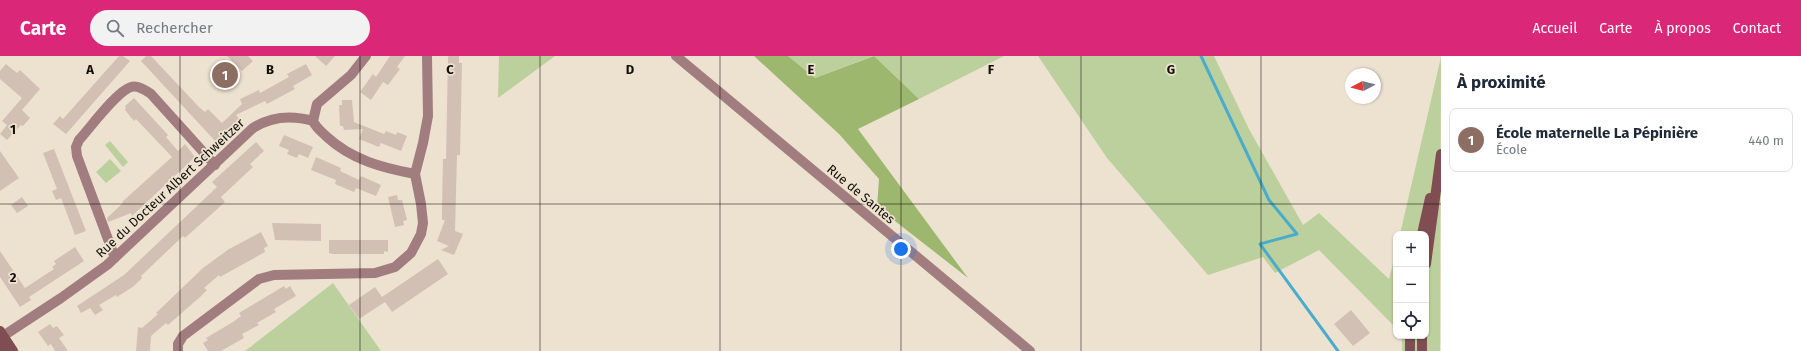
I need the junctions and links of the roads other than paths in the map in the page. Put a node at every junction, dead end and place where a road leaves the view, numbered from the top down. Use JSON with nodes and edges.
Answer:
{"nodes":[{"id":1,"x":366,"y":56,"type":"edge"},
{"id":2,"x":427,"y":56,"type":"edge"},
{"id":3,"x":676,"y":56,"type":"edge"},
{"id":4,"x":313,"y":121,"type":"junction"},
{"id":5,"x":1441,"y":154,"type":"edge"},
{"id":6,"x":214,"y":165,"type":"junction"},
{"id":7,"x":1439,"y":165,"type":"junction"},
{"id":8,"x":415,"y":174,"type":"junction"},
{"id":9,"x":1423,"y":231,"type":"edge"},
{"id":10,"x":1429,"y":241,"type":"edge"},
{"id":11,"x":115,"y":258,"type":"junction"},
{"id":12,"x":1,"y":338,"type":"edge"},
{"id":13,"x":1410,"y":339,"type":"edge"},
{"id":14,"x":1422,"y":339,"type":"edge"},
{"id":15,"x":3,"y":351,"type":"edge"},
{"id":16,"x":13,"y":351,"type":"edge"},
{"id":17,"x":178,"y":351,"type":"edge"},
{"id":18,"x":1030,"y":351,"type":"edge"},
{"id":19,"x":1410,"y":351,"type":"edge"},
{"id":20,"x":1422,"y":351,"type":"edge"}],
"edges":[{"from":1,"to":4,"type":"street"},
{"from":2,"to":8,"type":"street"},
{"from":3,"to":18,"type":"street","name":"Rue de Santes"},
{"from":4,"to":6,"type":"street","name":"Rue du Docteur Albert Schweitzer"},
{"from":4,"to":8,"type":"street"},
{"from":5,"to":7,"type":"main road"},
{"from":6,"to":11,"type":"street","name":"Rue du Docteur Albert Schweitzer"},
{"from":6,"to":11,"type":"street"},
{"from":7,"to":9,"type":"main road"},
{"from":7,"to":10,"type":"main road"},
{"from":8,"to":17,"type":"street"},
{"from":11,"to":12,"type":"street","name":"Rue du Docteur Albert Schweitzer"},
{"from":12,"to":15,"type":"main road"},
{"from":12,"to":16,"type":"main road"},
{"from":13,"to":19,"type":"main road"},
{"from":14,"to":20,"type":"main road"}]}
